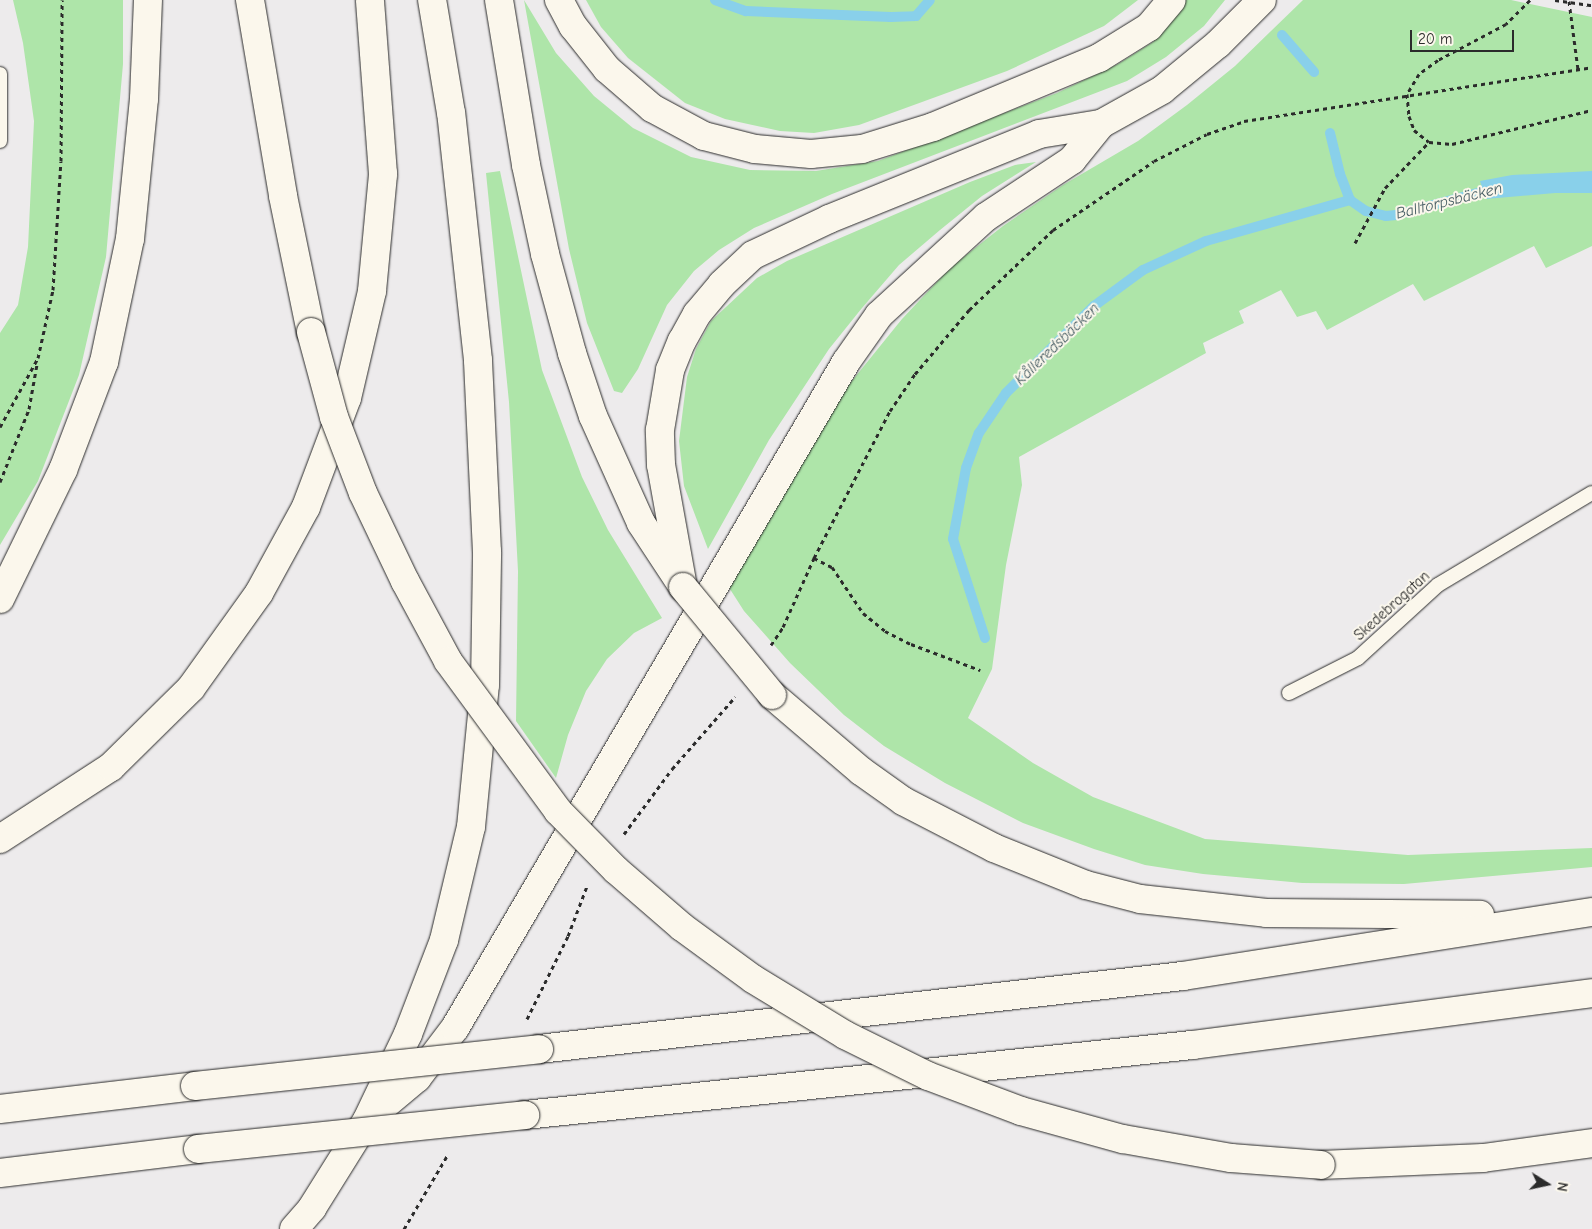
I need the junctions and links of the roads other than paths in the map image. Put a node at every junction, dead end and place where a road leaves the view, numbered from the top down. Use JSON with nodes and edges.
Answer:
{"nodes":[{"id":1,"x":148,"y":0,"type":"edge"},
{"id":2,"x":250,"y":0,"type":"edge"},
{"id":3,"x":370,"y":0,"type":"edge"},
{"id":4,"x":432,"y":0,"type":"edge"},
{"id":5,"x":499,"y":0,"type":"edge"},
{"id":6,"x":559,"y":0,"type":"edge"},
{"id":7,"x":1172,"y":0,"type":"edge"},
{"id":8,"x":1262,"y":0,"type":"edge"},
{"id":9,"x":0,"y":74,"type":"edge"},
{"id":10,"x":1100,"y":124,"type":"junction"},
{"id":11,"x":0,"y":141,"type":"edge"},
{"id":12,"x":1592,"y":493,"type":"edge"},
{"id":13,"x":683,"y":587,"type":"junction"},
{"id":14,"x":0,"y":598,"type":"edge"},
{"id":15,"x":1289,"y":693,"type":"dead end"},
{"id":16,"x":0,"y":839,"type":"edge"},
{"id":17,"x":1581,"y":913,"type":"edge"},
{"id":18,"x":1592,"y":993,"type":"edge"},
{"id":19,"x":0,"y":1109,"type":"edge"},
{"id":20,"x":367,"y":1120,"type":"junction"},
{"id":21,"x":1592,"y":1143,"type":"edge"},
{"id":22,"x":0,"y":1173,"type":"edge"},
{"id":23,"x":294,"y":1229,"type":"edge"}],
"edges":[{"from":1,"to":14,"type":"main road"},
{"from":2,"to":21,"type":"main road","bridge":true},
{"from":3,"to":16,"type":"main road"},
{"from":4,"to":20,"type":"main road"},
{"from":5,"to":13,"type":"main road"},
{"from":6,"to":7,"type":"main road"},
{"from":8,"to":10,"type":"main road"},
{"from":9,"to":11,"type":"lane"},
{"from":10,"to":13,"type":"main road"},
{"from":10,"to":20,"type":"main road"},
{"from":12,"to":15,"type":"lane","name":"Skedebrogatan"},
{"from":13,"to":17,"type":"main road","bridge":true},
{"from":17,"to":19,"type":"main road","bridge":true},
{"from":18,"to":22,"type":"main road","bridge":true},
{"from":20,"to":23,"type":"main road"}]}
